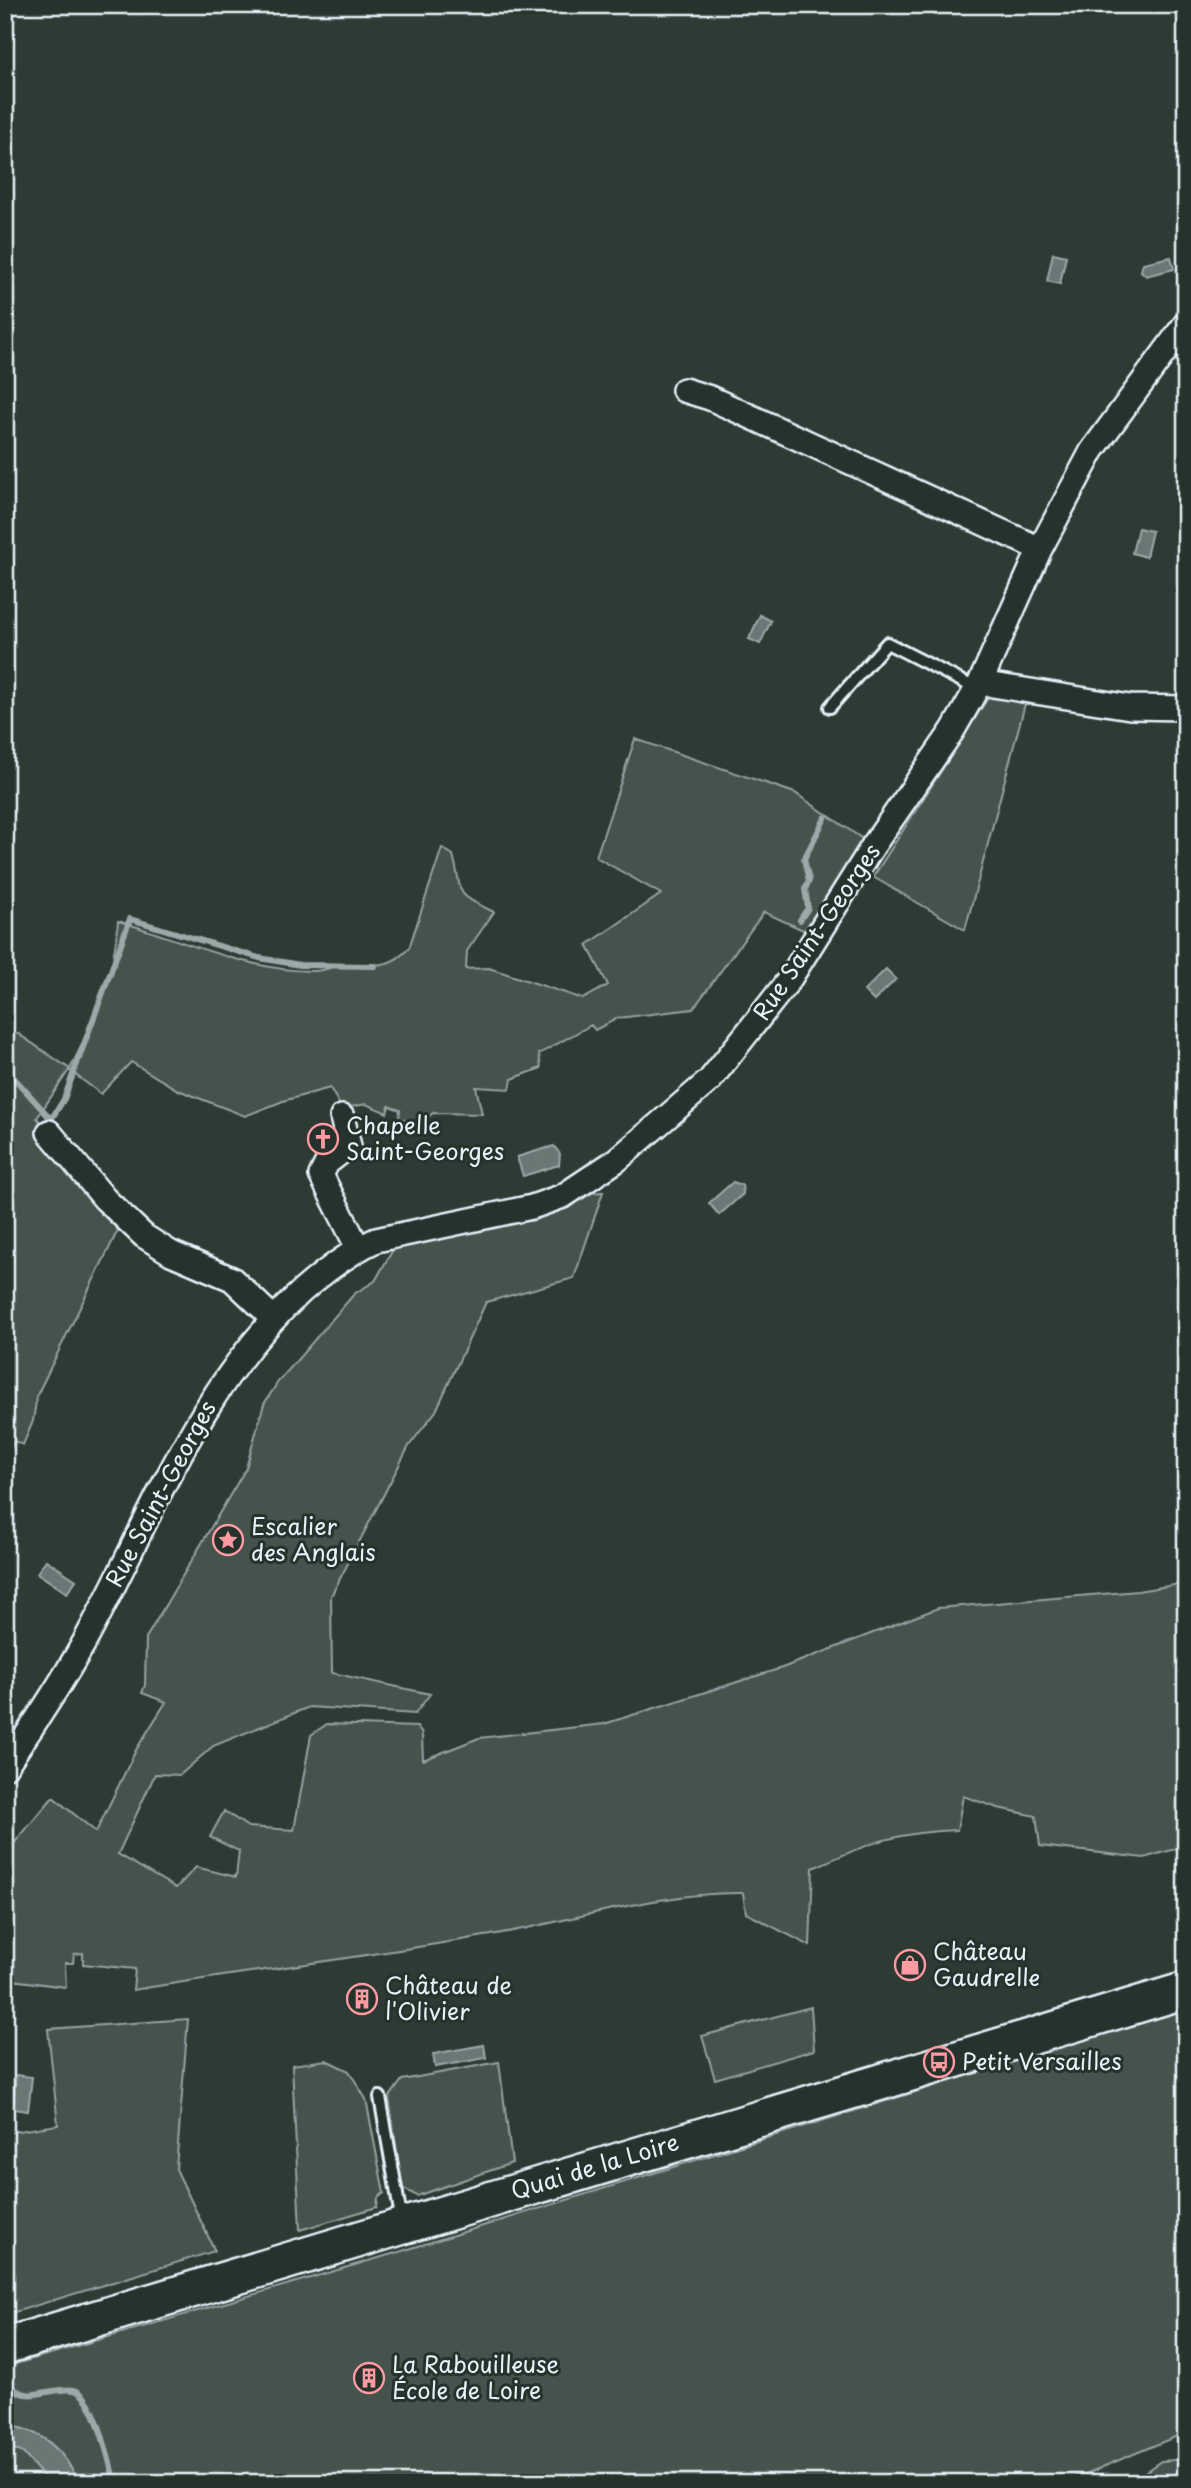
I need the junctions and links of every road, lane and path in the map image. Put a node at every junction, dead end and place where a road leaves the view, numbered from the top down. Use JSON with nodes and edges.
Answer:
{"nodes":[{"id":1,"x":1186,"y":323,"type":"edge"},
{"id":2,"x":684,"y":390,"type":"dead end"},
{"id":3,"x":1040,"y":549,"type":"junction"},
{"id":4,"x":978,"y":686,"type":"junction"},
{"id":5,"x":830,"y":707,"type":"dead end"},
{"id":6,"x":1186,"y":708,"type":"edge"},
{"id":7,"x":342,"y":1117,"type":"dead end"},
{"id":8,"x":49,"y":1132,"type":"dead end"},
{"id":9,"x":358,"y":1248,"type":"junction"},
{"id":10,"x":272,"y":1318,"type":"junction"},
{"id":11,"x":5,"y":1767,"type":"edge"},
{"id":12,"x":1186,"y":1990,"type":"edge"},
{"id":13,"x":380,"y":2097,"type":"dead end"},
{"id":14,"x":402,"y":2225,"type":"junction"},
{"id":15,"x":5,"y":2346,"type":"edge"}],
"edges":[{"from":1,"to":3,"type":"street","name":"Rue Saint-Georges"},
{"from":2,"to":3,"type":"street"},
{"from":3,"to":4,"type":"street","name":"Rue Saint-Georges"},
{"from":4,"to":5,"type":"lane"},
{"from":4,"to":6,"type":"street"},
{"from":4,"to":9,"type":"street","name":"Rue Saint-Georges"},
{"from":7,"to":9,"type":"street"},
{"from":8,"to":10,"type":"street"},
{"from":9,"to":10,"type":"street","name":"Rue Saint-Georges"},
{"from":10,"to":11,"type":"street","name":"Rue Saint-Georges"},
{"from":12,"to":14,"type":"main road","name":"Quai de la Loire"},
{"from":13,"to":14,"type":"lane"},
{"from":14,"to":15,"type":"main road","name":"Quai de la Loire"}]}
